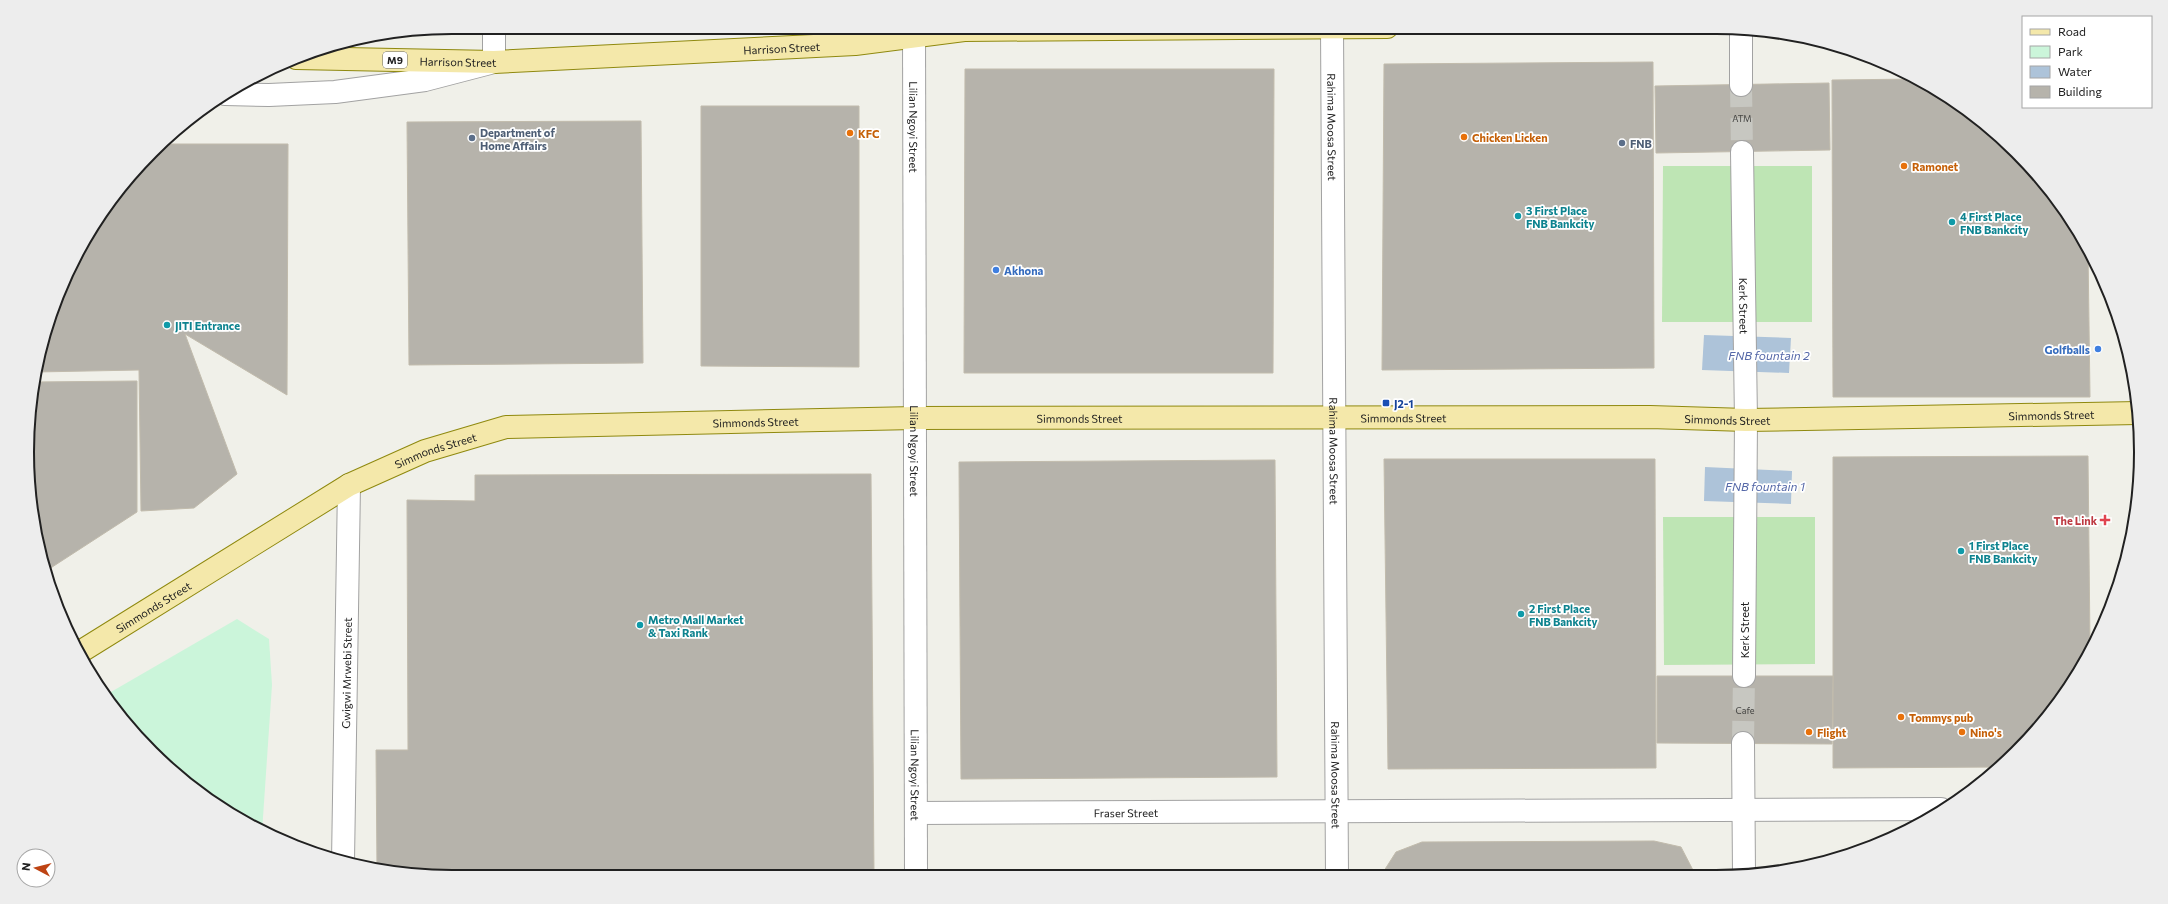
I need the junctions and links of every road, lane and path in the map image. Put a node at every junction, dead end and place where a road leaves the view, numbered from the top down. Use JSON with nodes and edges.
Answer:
{"nodes":[{"id":1,"x":494,"y":34,"type":"edge"},
{"id":2,"x":900,"y":34,"type":"edge"},
{"id":3,"x":914,"y":34,"type":"edge"},
{"id":4,"x":1332,"y":34,"type":"edge"},
{"id":5,"x":1741,"y":35,"type":"edge"},
{"id":6,"x":312,"y":58,"type":"edge"},
{"id":7,"x":494,"y":62,"type":"junction"},
{"id":8,"x":1741,"y":85,"type":"tunnel mouth"},
{"id":9,"x":236,"y":94,"type":"edge"},
{"id":10,"x":1742,"y":152,"type":"tunnel mouth"},
{"id":11,"x":2132,"y":413,"type":"edge"},
{"id":12,"x":1334,"y":417,"type":"junction"},
{"id":13,"x":915,"y":418,"type":"junction"},
{"id":14,"x":1746,"y":420,"type":"junction"},
{"id":15,"x":349,"y":485,"type":"junction"},
{"id":16,"x":84,"y":650,"type":"edge"},
{"id":17,"x":1744,"y":676,"type":"tunnel mouth"},
{"id":18,"x":1743,"y":743,"type":"tunnel mouth"},
{"id":19,"x":1935,"y":808,"type":"edge"},
{"id":20,"x":1742,"y":811,"type":"junction"},
{"id":21,"x":1336,"y":812,"type":"junction"},
{"id":22,"x":916,"y":813,"type":"junction"},
{"id":23,"x":343,"y":856,"type":"edge"},
{"id":24,"x":1744,"y":869,"type":"edge"},
{"id":25,"x":916,"y":870,"type":"edge"},
{"id":26,"x":1337,"y":870,"type":"edge"}],
"edges":[{"from":1,"to":7,"type":"street"},
{"from":2,"to":7,"type":"main road","name":"Harrison Street","number":"M9"},
{"from":3,"to":13,"type":"street","name":"Lilian Ngoyi Street"},
{"from":4,"to":12,"type":"street","name":"Rahima Moosa Street"},
{"from":5,"to":8,"type":"street"},
{"from":6,"to":7,"type":"main road","name":"Harrison Street","number":"M9"},
{"from":7,"to":9,"type":"street"},
{"from":10,"to":14,"type":"street","name":"Kerk Street"},
{"from":11,"to":14,"type":"main road","name":"Simmonds Street"},
{"from":12,"to":13,"type":"main road","name":"Simmonds Street"},
{"from":12,"to":14,"type":"main road","name":"Simmonds Street"},
{"from":12,"to":21,"type":"street","name":"Rahima Moosa Street"},
{"from":13,"to":15,"type":"main road","name":"Simmonds Street"},
{"from":13,"to":22,"type":"street","name":"Lilian Ngoyi Street"},
{"from":14,"to":17,"type":"street","name":"Kerk Street"},
{"from":15,"to":16,"type":"main road","name":"Simmonds Street"},
{"from":15,"to":23,"type":"street","name":"Gwigwi Mrwebi Street"},
{"from":18,"to":20,"type":"street"},
{"from":19,"to":20,"type":"street","name":"Fraser Street"},
{"from":20,"to":21,"type":"street","name":"Fraser Street"},
{"from":20,"to":24,"type":"street"},
{"from":21,"to":22,"type":"street","name":"Fraser Street"},
{"from":21,"to":26,"type":"street","name":"Rahima Moosa Street"},
{"from":22,"to":25,"type":"street","name":"Lilian Ngoyi Street"}]}
